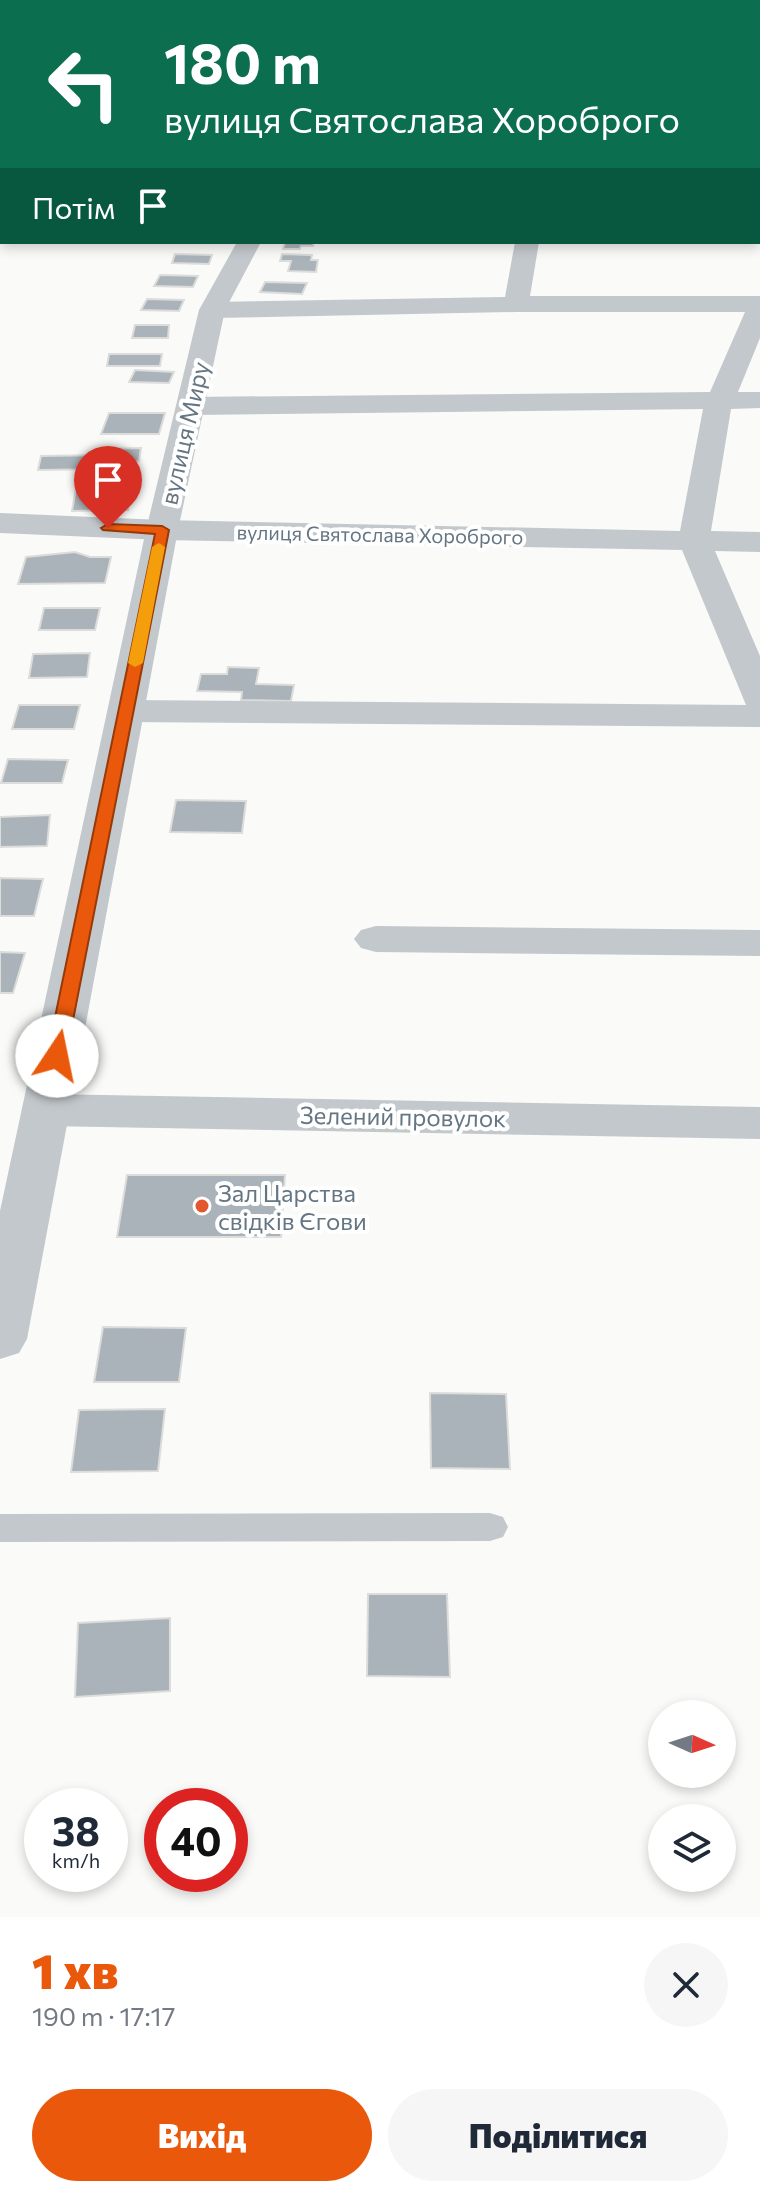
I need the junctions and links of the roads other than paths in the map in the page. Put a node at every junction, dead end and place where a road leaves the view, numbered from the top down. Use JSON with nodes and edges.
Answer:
{"nodes":[{"id":1,"x":248,"y":244,"type":"edge"},
{"id":2,"x":527,"y":244,"type":"edge"},
{"id":3,"x":516,"y":304,"type":"junction"},
{"id":4,"x":760,"y":306,"type":"edge"},
{"id":5,"x":212,"y":310,"type":"junction"},
{"id":6,"x":760,"y":400,"type":"edge"},
{"id":7,"x":721,"y":401,"type":"junction"},
{"id":8,"x":190,"y":406,"type":"junction"},
{"id":9,"x":0,"y":523,"type":"edge"},
{"id":10,"x":162,"y":530,"type":"junction"},
{"id":11,"x":694,"y":540,"type":"junction"},
{"id":12,"x":760,"y":542,"type":"edge"},
{"id":13,"x":760,"y":698,"type":"edge"},
{"id":14,"x":126,"y":711,"type":"junction"},
{"id":15,"x":760,"y":716,"type":"edge"},
{"id":16,"x":376,"y":939,"type":"dead end"},
{"id":17,"x":760,"y":943,"type":"edge"},
{"id":18,"x":46,"y":1110,"type":"junction"},
{"id":19,"x":760,"y":1123,"type":"edge"},
{"id":20,"x":0,"y":1339,"type":"edge"},
{"id":21,"x":490,"y":1527,"type":"dead end"},
{"id":22,"x":0,"y":1528,"type":"edge"}],
"edges":[{"from":1,"to":5,"type":"street","name":"вулиця Миру"},
{"from":2,"to":3,"type":"street"},
{"from":3,"to":4,"type":"street"},
{"from":3,"to":5,"type":"street"},
{"from":4,"to":7,"type":"street"},
{"from":5,"to":8,"type":"street","name":"вулиця Миру"},
{"from":6,"to":7,"type":"street"},
{"from":7,"to":8,"type":"street"},
{"from":7,"to":11,"type":"street"},
{"from":8,"to":10,"type":"street","name":"вулиця Миру"},
{"from":9,"to":10,"type":"street","name":"вулиця Святослава Хороброго"},
{"from":10,"to":11,"type":"street","name":"вулиця Святослава Хороброго"},
{"from":10,"to":14,"type":"street","name":"вулиця Миру"},
{"from":11,"to":12,"type":"street","name":"вулиця Святослава Хороброго"},
{"from":11,"to":13,"type":"street"},
{"from":14,"to":15,"type":"street"},
{"from":14,"to":18,"type":"street","name":"вулиця Миру"},
{"from":16,"to":17,"type":"street"},
{"from":18,"to":19,"type":"street","name":"Зелений провулок"},
{"from":18,"to":20,"type":"street","name":"вулиця Миру"},
{"from":21,"to":22,"type":"lane"}]}
